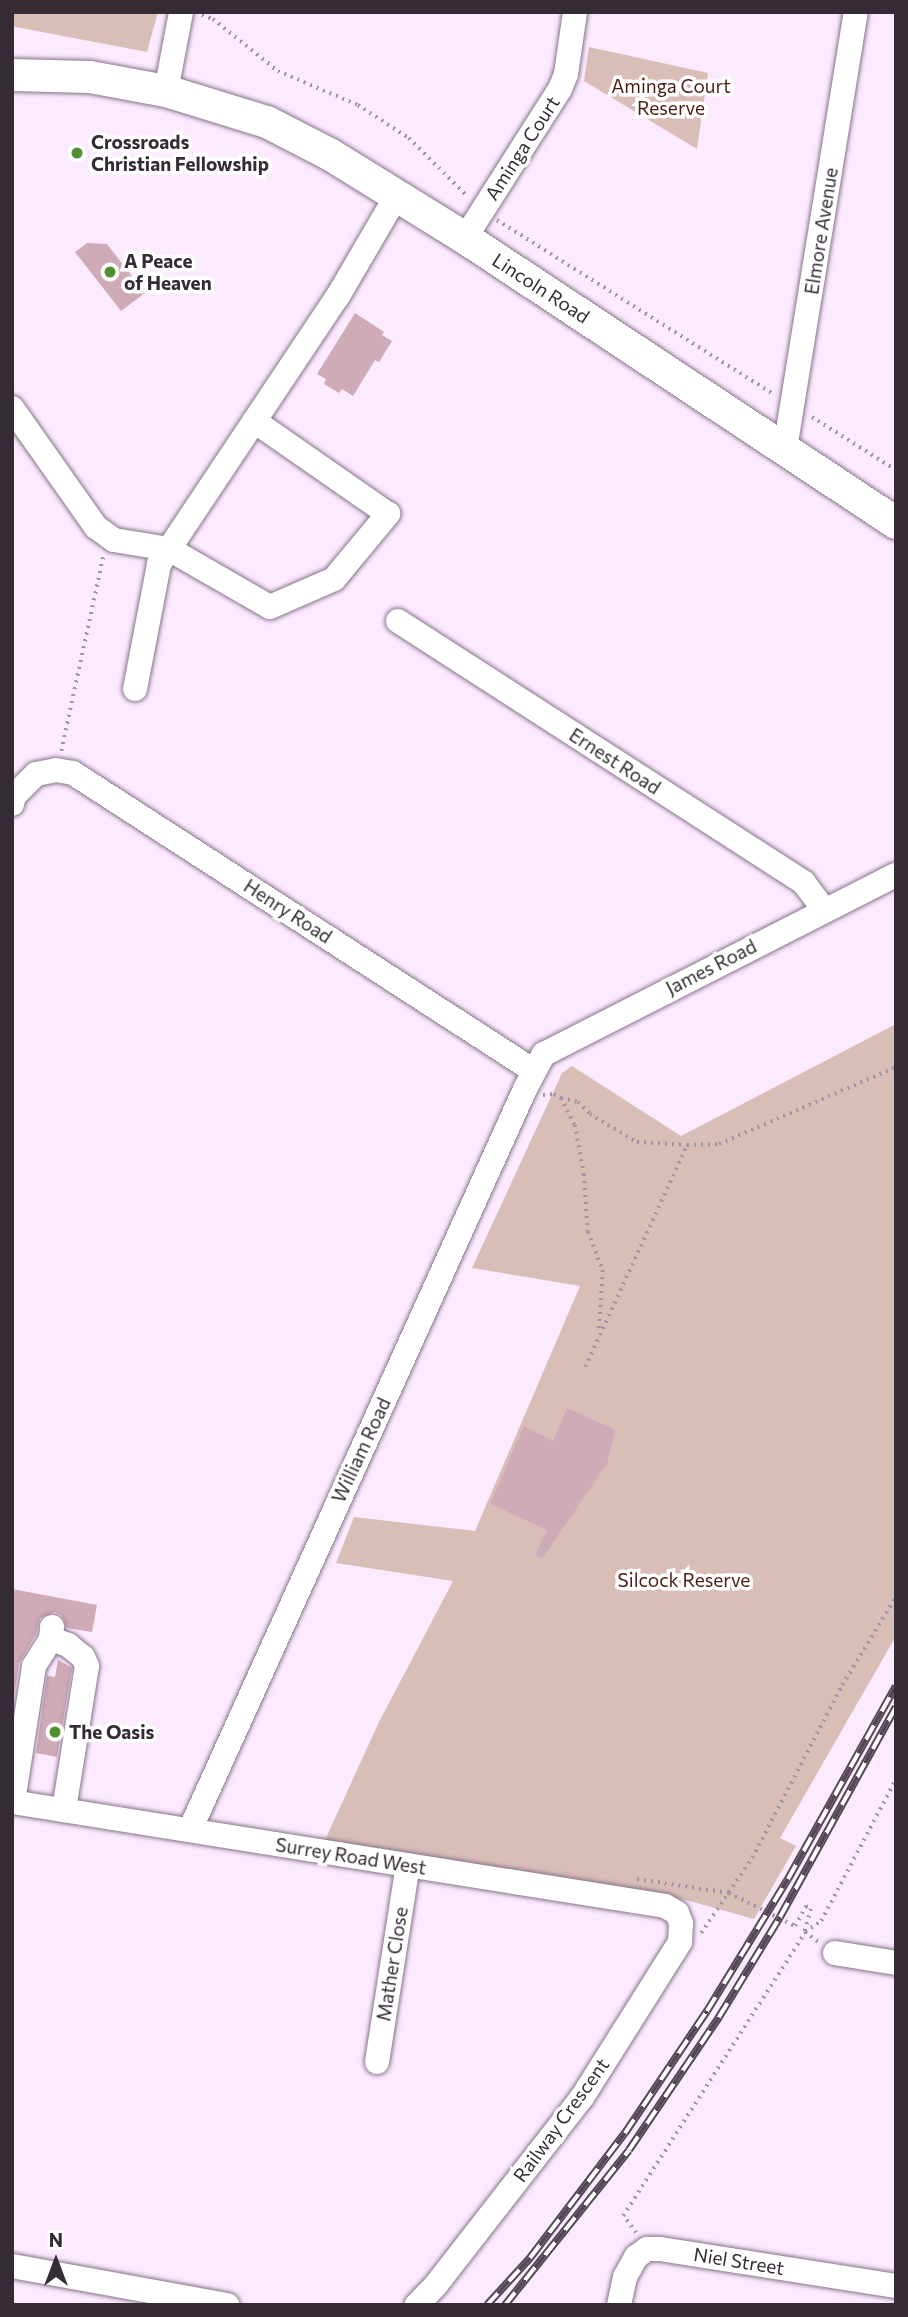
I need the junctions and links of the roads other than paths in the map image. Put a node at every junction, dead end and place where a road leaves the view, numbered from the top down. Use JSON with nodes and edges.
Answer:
{"nodes":[{"id":1,"x":181,"y":12,"type":"edge"},
{"id":2,"x":575,"y":12,"type":"edge"},
{"id":3,"x":856,"y":12,"type":"edge"},
{"id":4,"x":12,"y":75,"type":"edge"},
{"id":5,"x":166,"y":90,"type":"junction"},
{"id":6,"x":397,"y":195,"type":"junction"},
{"id":7,"x":465,"y":237,"type":"junction"},
{"id":8,"x":12,"y":408,"type":"edge"},
{"id":9,"x":254,"y":421,"type":"junction"},
{"id":10,"x":785,"y":449,"type":"junction"},
{"id":11,"x":896,"y":523,"type":"edge"},
{"id":12,"x":169,"y":549,"type":"junction"},
{"id":13,"x":398,"y":621,"type":"dead end"},
{"id":14,"x":135,"y":689,"type":"dead end"},
{"id":15,"x":12,"y":804,"type":"edge"},
{"id":16,"x":896,"y":875,"type":"edge"},
{"id":17,"x":824,"y":910,"type":"junction"},
{"id":18,"x":530,"y":1080,"type":"junction"},
{"id":19,"x":13,"y":1802,"type":"edge"},
{"id":20,"x":65,"y":1810,"type":"junction"},
{"id":21,"x":190,"y":1830,"type":"junction"},
{"id":22,"x":408,"y":1865,"type":"junction"},
{"id":23,"x":681,"y":1933,"type":"joint"},
{"id":24,"x":835,"y":1954,"type":"road end"},
{"id":25,"x":896,"y":1963,"type":"edge"},
{"id":26,"x":377,"y":2062,"type":"dead end"},
{"id":27,"x":12,"y":2266,"type":"edge"},
{"id":28,"x":896,"y":2287,"type":"edge"},
{"id":29,"x":222,"y":2304,"type":"edge"},
{"id":30,"x":417,"y":2305,"type":"edge"},
{"id":31,"x":619,"y":2305,"type":"edge"}],
"edges":[{"from":1,"to":5,"type":"street"},
{"from":2,"to":7,"type":"street","name":"Aminga Court"},
{"from":3,"to":10,"type":"street","name":"Elmore Avenue"},
{"from":4,"to":5,"type":"main road","name":"Lincoln Road"},
{"from":5,"to":6,"type":"main road","name":"Lincoln Road"},
{"from":6,"to":7,"type":"main road","name":"Lincoln Road"},
{"from":6,"to":9,"type":"street"},
{"from":7,"to":10,"type":"main road","name":"Lincoln Road"},
{"from":8,"to":12,"type":"street"},
{"from":9,"to":12,"type":"street"},
{"from":9,"to":12,"type":"street"},
{"from":10,"to":11,"type":"main road","name":"Lincoln Road"},
{"from":12,"to":14,"type":"street"},
{"from":13,"to":17,"type":"street","name":"Ernest Road"},
{"from":15,"to":18,"type":"street","name":"Henry Road"},
{"from":16,"to":17,"type":"street","name":"James Road"},
{"from":17,"to":18,"type":"street","name":"James Road"},
{"from":18,"to":21,"type":"street","name":"William Road"},
{"from":19,"to":20,"type":"street","name":"Surrey Road West"},
{"from":19,"to":20,"type":"street"},
{"from":20,"to":21,"type":"street","name":"Surrey Road West"},
{"from":21,"to":22,"type":"street","name":"Surrey Road West"},
{"from":22,"to":23,"type":"street","name":"Surrey Road West"},
{"from":22,"to":26,"type":"street","name":"Mather Close"},
{"from":23,"to":30,"type":"street","name":"Railway Crescent"},
{"from":24,"to":25,"type":"street"},
{"from":27,"to":29,"type":"street"},
{"from":28,"to":31,"type":"street","name":"Niel Street"}]}
